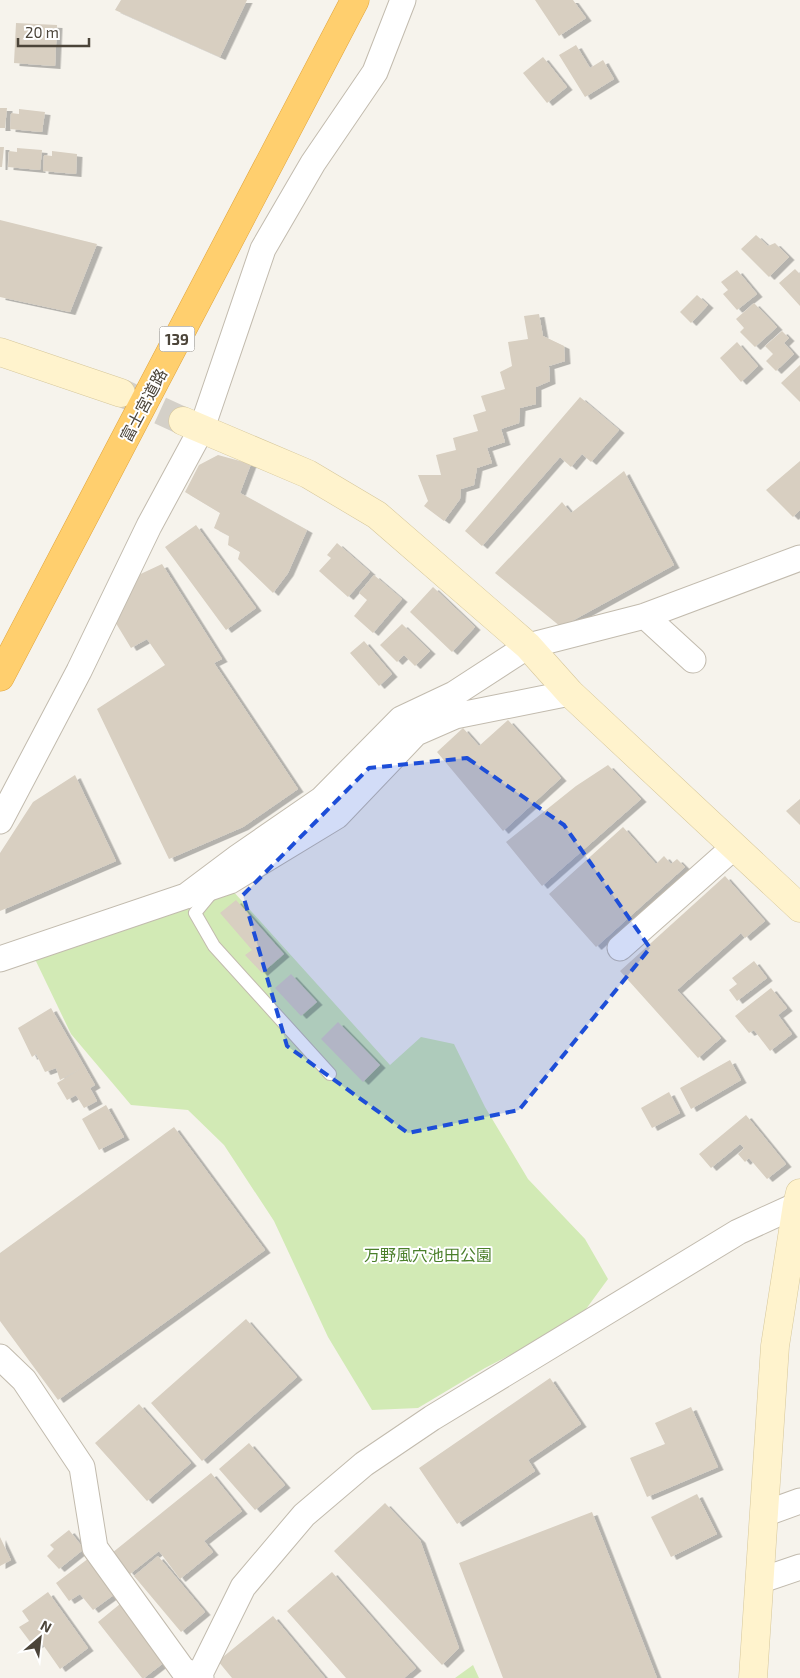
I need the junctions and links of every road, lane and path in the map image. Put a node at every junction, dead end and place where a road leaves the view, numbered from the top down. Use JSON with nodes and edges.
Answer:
{"nodes":[{"id":1,"x":355,"y":0,"type":"edge"},
{"id":2,"x":403,"y":0,"type":"edge"},
{"id":3,"x":0,"y":352,"type":"edge"},
{"id":4,"x":120,"y":392,"type":"tunnel mouth"},
{"id":5,"x":193,"y":425,"type":"junction"},
{"id":6,"x":800,"y":558,"type":"edge"},
{"id":7,"x":645,"y":616,"type":"junction"},
{"id":8,"x":528,"y":646,"type":"junction"},
{"id":9,"x":693,"y":660,"type":"dead end"},
{"id":10,"x":0,"y":677,"type":"edge"},
{"id":11,"x":570,"y":693,"type":"junction"},
{"id":12,"x":0,"y":821,"type":"edge"},
{"id":13,"x":734,"y":847,"type":"junction"},
{"id":14,"x":219,"y":885,"type":"junction"},
{"id":15,"x":186,"y":896,"type":"junction"},
{"id":16,"x":800,"y":908,"type":"edge"},
{"id":17,"x":620,"y":948,"type":"dead end"},
{"id":18,"x":0,"y":959,"type":"edge"},
{"id":19,"x":330,"y":1074,"type":"dead end"},
{"id":20,"x":798,"y":1199,"type":"edge"},
{"id":21,"x":0,"y":1357,"type":"edge"},
{"id":22,"x":800,"y":1501,"type":"edge"},
{"id":23,"x":764,"y":1514,"type":"junction"},
{"id":24,"x":800,"y":1567,"type":"edge"},
{"id":25,"x":759,"y":1581,"type":"junction"},
{"id":26,"x":200,"y":1677,"type":"edge"},
{"id":27,"x":753,"y":1678,"type":"edge"}],
"edges":[{"from":1,"to":10,"type":"highway","name":"富士宮道路","number":"139"},
{"from":2,"to":5,"type":"street"},
{"from":3,"to":4,"type":"street"},
{"from":5,"to":8,"type":"street"},
{"from":5,"to":12,"type":"street"},
{"from":6,"to":7,"type":"street"},
{"from":7,"to":8,"type":"street"},
{"from":7,"to":9,"type":"street"},
{"from":8,"to":11,"type":"street"},
{"from":8,"to":15,"type":"street"},
{"from":11,"to":13,"type":"street"},
{"from":11,"to":14,"type":"street"},
{"from":13,"to":16,"type":"street"},
{"from":13,"to":17,"type":"street"},
{"from":14,"to":15,"type":"street"},
{"from":14,"to":19,"type":"lane"},
{"from":15,"to":18,"type":"street"},
{"from":20,"to":23,"type":"street"},
{"from":20,"to":26,"type":"street"},
{"from":21,"to":26,"type":"street"},
{"from":22,"to":23,"type":"street"},
{"from":23,"to":25,"type":"street"},
{"from":24,"to":25,"type":"street"},
{"from":25,"to":27,"type":"street"}]}
